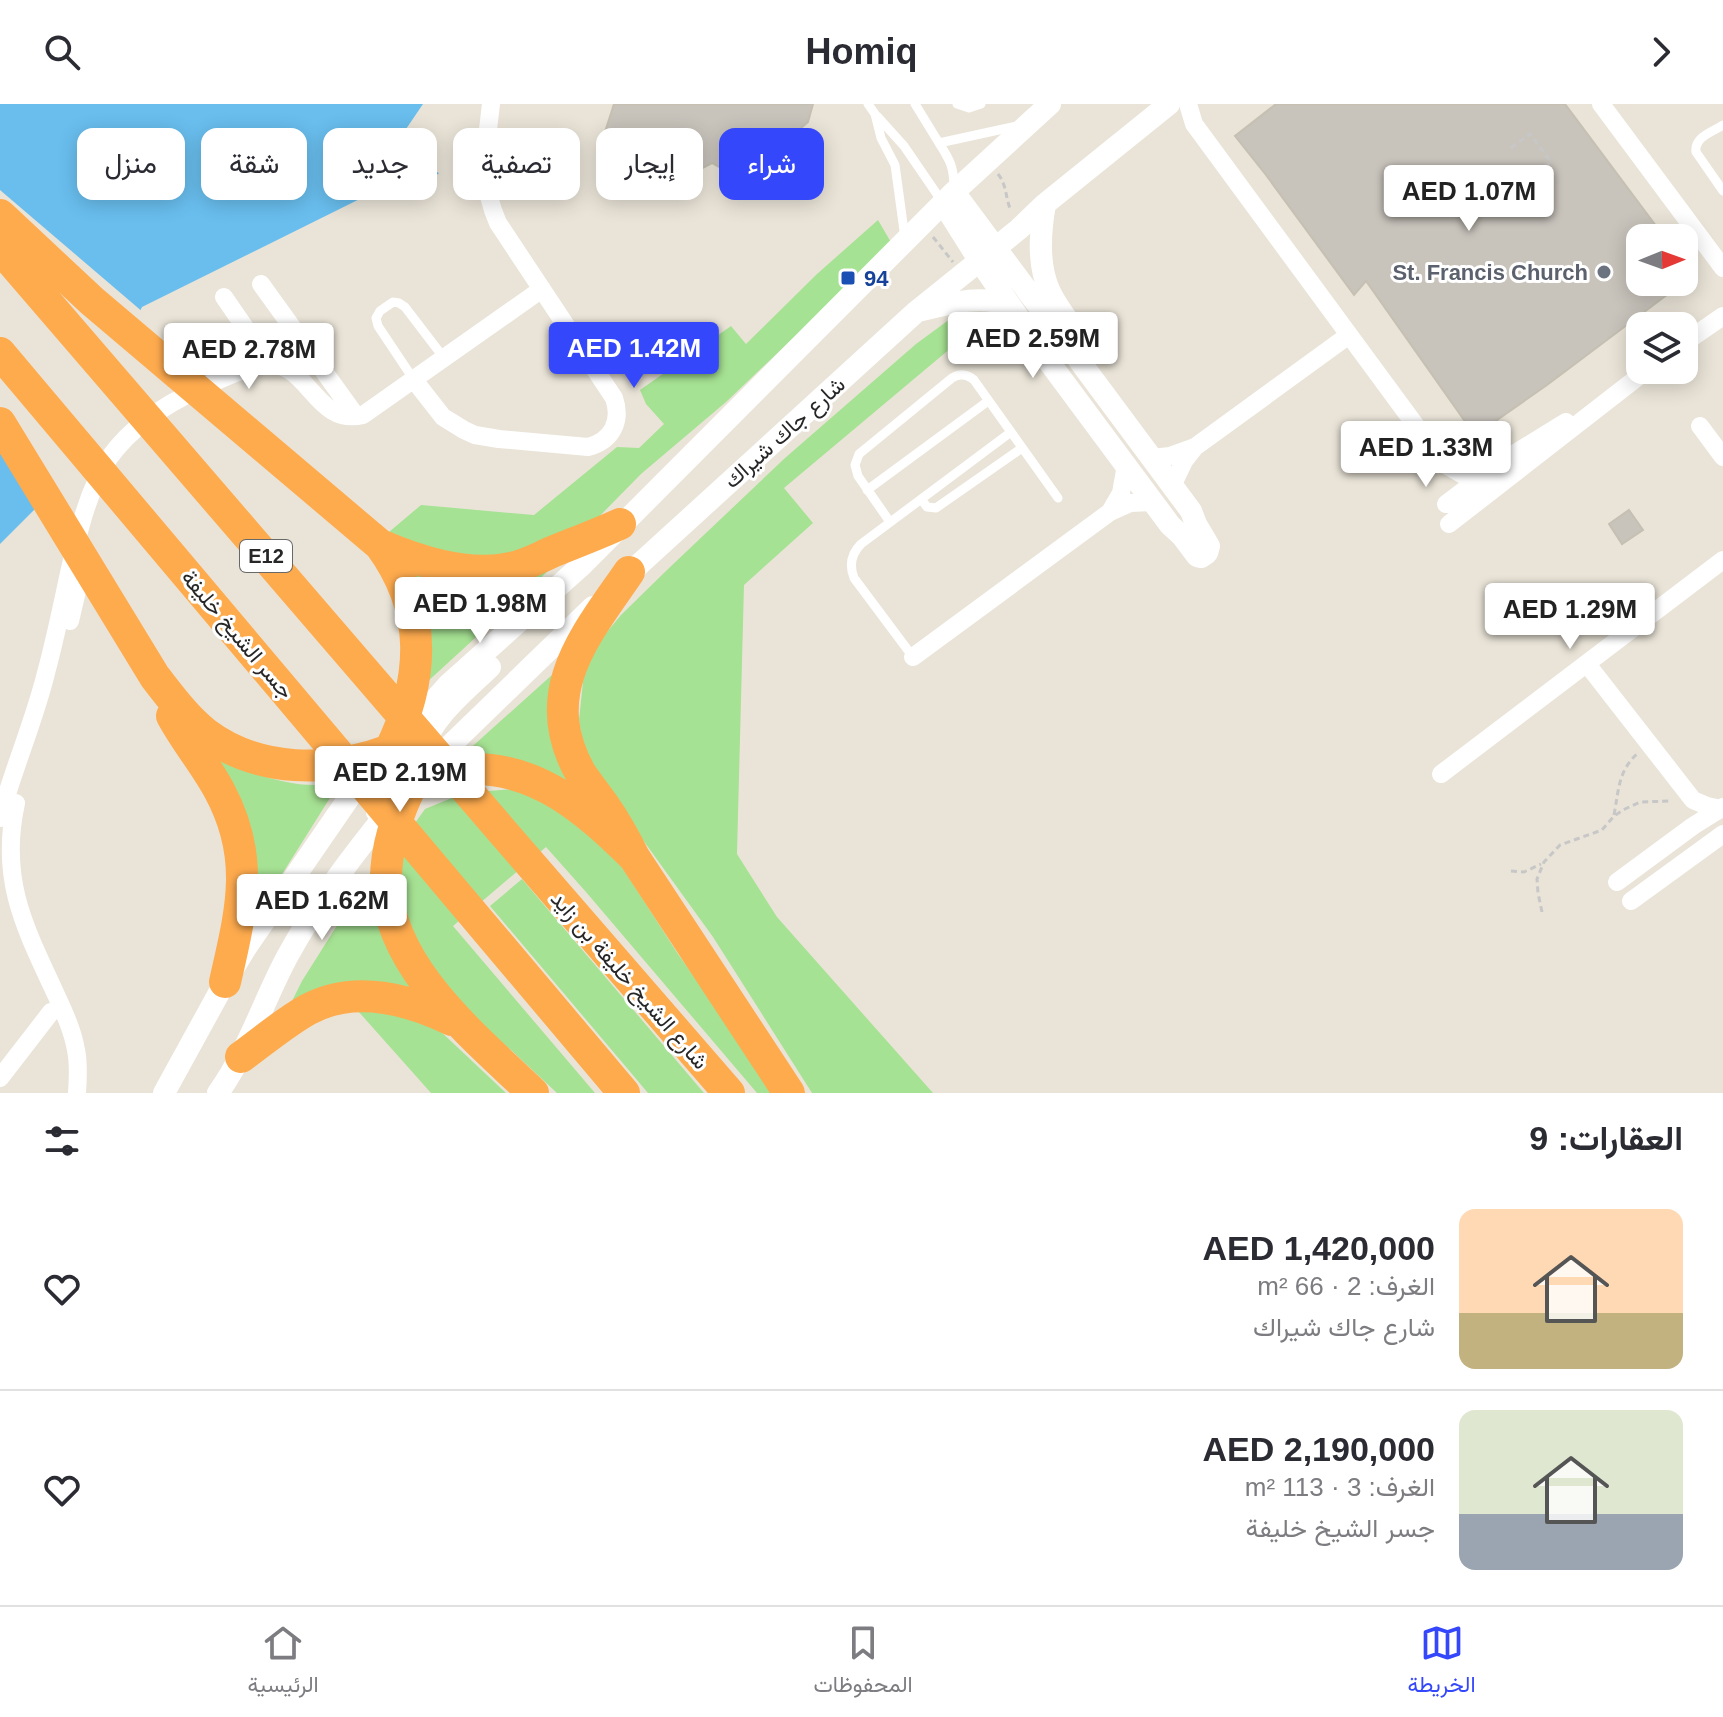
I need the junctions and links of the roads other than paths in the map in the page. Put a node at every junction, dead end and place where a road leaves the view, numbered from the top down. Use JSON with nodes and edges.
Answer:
{"nodes":[{"id":1,"x":491,"y":104,"type":"edge"},
{"id":2,"x":868,"y":104,"type":"edge"},
{"id":3,"x":915,"y":104,"type":"edge"},
{"id":4,"x":957,"y":104,"type":"edge"},
{"id":5,"x":981,"y":104,"type":"edge"},
{"id":6,"x":1050,"y":104,"type":"edge"},
{"id":7,"x":1188,"y":104,"type":"edge"},
{"id":8,"x":1601,"y":104,"type":"edge"},
{"id":9,"x":1165,"y":108,"type":"edge"},
{"id":10,"x":875,"y":114,"type":"junction"},
{"id":11,"x":1029,"y":124,"type":"junction"},
{"id":12,"x":1194,"y":124,"type":"junction"},
{"id":13,"x":1723,"y":125,"type":"edge"},
{"id":14,"x":939,"y":143,"type":"junction"},
{"id":15,"x":1723,"y":191,"type":"edge"},
{"id":16,"x":949,"y":197,"type":"junction"},
{"id":17,"x":1045,"y":204,"type":"junction"},
{"id":18,"x":0,"y":215,"type":"edge"},
{"id":19,"x":905,"y":242,"type":"junction"},
{"id":20,"x":0,"y":248,"type":"edge"},
{"id":21,"x":987,"y":254,"type":"junction"},
{"id":22,"x":1723,"y":268,"type":"edge"},
{"id":23,"x":261,"y":284,"type":"dead end"},
{"id":24,"x":542,"y":289,"type":"junction"},
{"id":25,"x":224,"y":297,"type":"dead end"},
{"id":26,"x":1010,"y":305,"type":"junction"},
{"id":27,"x":917,"y":311,"type":"junction"},
{"id":28,"x":1723,"y":316,"type":"edge"},
{"id":29,"x":1698,"y":333,"type":"edge"},
{"id":30,"x":1349,"y":335,"type":"junction"},
{"id":31,"x":305,"y":345,"type":"junction"},
{"id":32,"x":0,"y":353,"type":"edge"},
{"id":33,"x":444,"y":358,"type":"junction"},
{"id":34,"x":274,"y":364,"type":"junction"},
{"id":35,"x":414,"y":380,"type":"junction"},
{"id":36,"x":1629,"y":384,"type":"edge"},
{"id":37,"x":988,"y":401,"type":"junction"},
{"id":38,"x":1114,"y":407,"type":"junction"},
{"id":39,"x":1599,"y":407,"type":"junction"},
{"id":40,"x":356,"y":416,"type":"junction"},
{"id":41,"x":0,"y":423,"type":"edge"},
{"id":42,"x":1700,"y":426,"type":"dead end"},
{"id":43,"x":1011,"y":432,"type":"junction"},
{"id":44,"x":1195,"y":447,"type":"junction"},
{"id":45,"x":1022,"y":448,"type":"junction"},
{"id":46,"x":1723,"y":457,"type":"edge"},
{"id":47,"x":1152,"y":458,"type":"junction"},
{"id":48,"x":108,"y":461,"type":"junction"},
{"id":49,"x":1444,"y":464,"type":"junction"},
{"id":50,"x":1126,"y":465,"type":"junction"},
{"id":51,"x":1483,"y":475,"type":"junction"},
{"id":52,"x":1172,"y":486,"type":"junction"},
{"id":53,"x":867,"y":490,"type":"junction"},
{"id":54,"x":1058,"y":498,"type":"dead end"},
{"id":55,"x":921,"y":499,"type":"junction"},
{"id":56,"x":1153,"y":502,"type":"junction"},
{"id":57,"x":1110,"y":512,"type":"junction"},
{"id":58,"x":890,"y":522,"type":"junction"},
{"id":59,"x":620,"y":524,"type":"junction"},
{"id":60,"x":1449,"y":524,"type":"dead end"},
{"id":61,"x":380,"y":545,"type":"junction"},
{"id":62,"x":1723,"y":560,"type":"edge"},
{"id":63,"x":582,"y":565,"type":"junction"},
{"id":64,"x":629,"y":572,"type":"junction"},
{"id":65,"x":913,"y":657,"type":"joint"},
{"id":66,"x":1587,"y":664,"type":"junction"},
{"id":67,"x":195,"y":735,"type":"junction"},
{"id":68,"x":458,"y":738,"type":"junction"},
{"id":69,"x":422,"y":746,"type":"junction"},
{"id":70,"x":390,"y":750,"type":"junction"},
{"id":71,"x":1441,"y":774,"type":"dead end"},
{"id":72,"x":400,"y":781,"type":"junction"},
{"id":73,"x":353,"y":792,"type":"junction"},
{"id":74,"x":1693,"y":800,"type":"junction"},
{"id":75,"x":1722,"y":808,"type":"edge"},
{"id":76,"x":0,"y":818,"type":"edge"},
{"id":77,"x":1693,"y":826,"type":"junction"},
{"id":78,"x":372,"y":832,"type":"junction"},
{"id":79,"x":1723,"y":834,"type":"edge"},
{"id":80,"x":1702,"y":849,"type":"junction"},
{"id":81,"x":1723,"y":852,"type":"edge"},
{"id":82,"x":634,"y":857,"type":"junction"},
{"id":83,"x":1617,"y":882,"type":"dead end"},
{"id":84,"x":0,"y":893,"type":"edge"},
{"id":85,"x":1631,"y":901,"type":"dead end"},
{"id":86,"x":225,"y":982,"type":"junction"},
{"id":87,"x":51,"y":1012,"type":"junction"},
{"id":88,"x":459,"y":1023,"type":"junction"},
{"id":89,"x":241,"y":1057,"type":"junction"},
{"id":90,"x":0,"y":1078,"type":"edge"},
{"id":91,"x":66,"y":1093,"type":"edge"},
{"id":92,"x":77,"y":1093,"type":"edge"},
{"id":93,"x":165,"y":1093,"type":"edge"},
{"id":94,"x":218,"y":1093,"type":"edge"},
{"id":95,"x":533,"y":1093,"type":"edge"},
{"id":96,"x":624,"y":1093,"type":"edge"},
{"id":97,"x":729,"y":1093,"type":"edge"},
{"id":98,"x":789,"y":1093,"type":"edge"}],
"edges":[{"from":1,"to":24,"type":"street"},
{"from":2,"to":10,"type":"lane"},
{"from":3,"to":14,"type":"lane"},
{"from":4,"to":5,"type":"lane"},
{"from":6,"to":11,"type":"street","name":"شارع جاك شيراك"},
{"from":7,"to":12,"type":"street"},
{"from":8,"to":22,"type":"street"},
{"from":9,"to":12,"type":"street"},
{"from":9,"to":17,"type":"street","name":"شارع جاك شيراك"},
{"from":10,"to":16,"type":"lane"},
{"from":10,"to":19,"type":"lane"},
{"from":11,"to":14,"type":"lane"},
{"from":11,"to":16,"type":"street","name":"شارع جاك شيراك"},
{"from":12,"to":30,"type":"street"},
{"from":13,"to":15,"type":"lane"},
{"from":14,"to":16,"type":"lane"},
{"from":16,"to":19,"type":"street","name":"شارع جاك شيراك"},
{"from":16,"to":21,"type":"street"},
{"from":17,"to":21,"type":"street","name":"شارع جاك شيراك"},
{"from":17,"to":38,"type":"street"},
{"from":18,"to":61,"type":"highway"},
{"from":19,"to":59,"type":"street","name":"شارع جاك شيراك"},
{"from":20,"to":97,"type":"highway","name":"شارع الشيخ خليفة بن زايد","number":"E12"},
{"from":21,"to":26,"type":"street"},
{"from":21,"to":27,"type":"street","name":"شارع جاك شيراك"},
{"from":21,"to":38,"type":"street"},
{"from":23,"to":31,"type":"street"},
{"from":24,"to":33,"type":"street"},
{"from":24,"to":35,"type":"street"},
{"from":25,"to":34,"type":"street"},
{"from":26,"to":27,"type":"street"},
{"from":26,"to":50,"type":"street"},
{"from":27,"to":64,"type":"street","name":"شارع جاك شيراك"},
{"from":28,"to":29,"type":"street"},
{"from":30,"to":44,"type":"street"},
{"from":30,"to":49,"type":"street"},
{"from":31,"to":34,"type":"street"},
{"from":31,"to":40,"type":"street"},
{"from":32,"to":96,"type":"highway","name":"جسر الشيخ خليفة"},
{"from":33,"to":35,"type":"street"},
{"from":33,"to":35,"type":"lane"},
{"from":34,"to":40,"type":"street"},
{"from":34,"to":48,"type":"street"},
{"from":35,"to":40,"type":"street"},
{"from":36,"to":39,"type":"street"},
{"from":37,"to":43,"type":"lane"},
{"from":37,"to":53,"type":"lane"},
{"from":37,"to":53,"type":"lane"},
{"from":38,"to":47,"type":"street"},
{"from":39,"to":51,"type":"street"},
{"from":39,"to":60,"type":"street"},
{"from":41,"to":67,"type":"highway"},
{"from":42,"to":46,"type":"street"},
{"from":43,"to":45,"type":"lane"},
{"from":43,"to":55,"type":"lane"},
{"from":44,"to":47,"type":"street"},
{"from":44,"to":52,"type":"street"},
{"from":45,"to":54,"type":"lane"},
{"from":45,"to":55,"type":"lane"},
{"from":47,"to":52,"type":"street"},
{"from":48,"to":76,"type":"street"},
{"from":48,"to":92,"type":"street"},
{"from":49,"to":51,"type":"street"},
{"from":49,"to":51,"type":"street"},
{"from":50,"to":56,"type":"street"},
{"from":50,"to":57,"type":"street"},
{"from":52,"to":56,"type":"street"},
{"from":53,"to":58,"type":"lane"},
{"from":55,"to":58,"type":"lane"},
{"from":56,"to":57,"type":"street"},
{"from":57,"to":65,"type":"street"},
{"from":58,"to":65,"type":"lane"},
{"from":59,"to":61,"type":"highway"},
{"from":59,"to":63,"type":"street","name":"شارع جاك شيراك"},
{"from":61,"to":70,"type":"highway"},
{"from":62,"to":66,"type":"street"},
{"from":63,"to":69,"type":"street"},
{"from":63,"to":70,"type":"street","name":"شارع جاك شيراك"},
{"from":64,"to":68,"type":"street","name":"شارع جاك شيراك"},
{"from":64,"to":82,"type":"highway"},
{"from":66,"to":71,"type":"street"},
{"from":66,"to":74,"type":"street"},
{"from":67,"to":70,"type":"highway"},
{"from":67,"to":86,"type":"highway"},
{"from":68,"to":69,"type":"street"},
{"from":68,"to":72,"type":"street","name":"شارع جاك شيراك"},
{"from":69,"to":70,"type":"street"},
{"from":69,"to":72,"type":"street"},
{"from":70,"to":72,"type":"street"},
{"from":70,"to":73,"type":"street","name":"شارع جاك شيراك"},
{"from":72,"to":73,"type":"street"},
{"from":72,"to":78,"type":"street","name":"شارع جاك شيراك"},
{"from":72,"to":78,"type":"street"},
{"from":72,"to":82,"type":"highway"},
{"from":72,"to":88,"type":"highway"},
{"from":73,"to":86,"type":"street","name":"شارع جاك شيراك"},
{"from":74,"to":75,"type":"street"},
{"from":74,"to":77,"type":"street"},
{"from":75,"to":77,"type":"street"},
{"from":77,"to":83,"type":"street"},
{"from":78,"to":89,"type":"street","name":"شارع جاك شيراك"},
{"from":79,"to":80,"type":"street"},
{"from":80,"to":81,"type":"street"},
{"from":80,"to":85,"type":"street"},
{"from":82,"to":98,"type":"highway"},
{"from":84,"to":87,"type":"street"},
{"from":86,"to":93,"type":"street","name":"شارع جاك شيراك"},
{"from":87,"to":90,"type":"street"},
{"from":87,"to":91,"type":"street"},
{"from":88,"to":89,"type":"highway"},
{"from":88,"to":95,"type":"highway"},
{"from":89,"to":94,"type":"street","name":"شارع جاك شيراك"}]}
